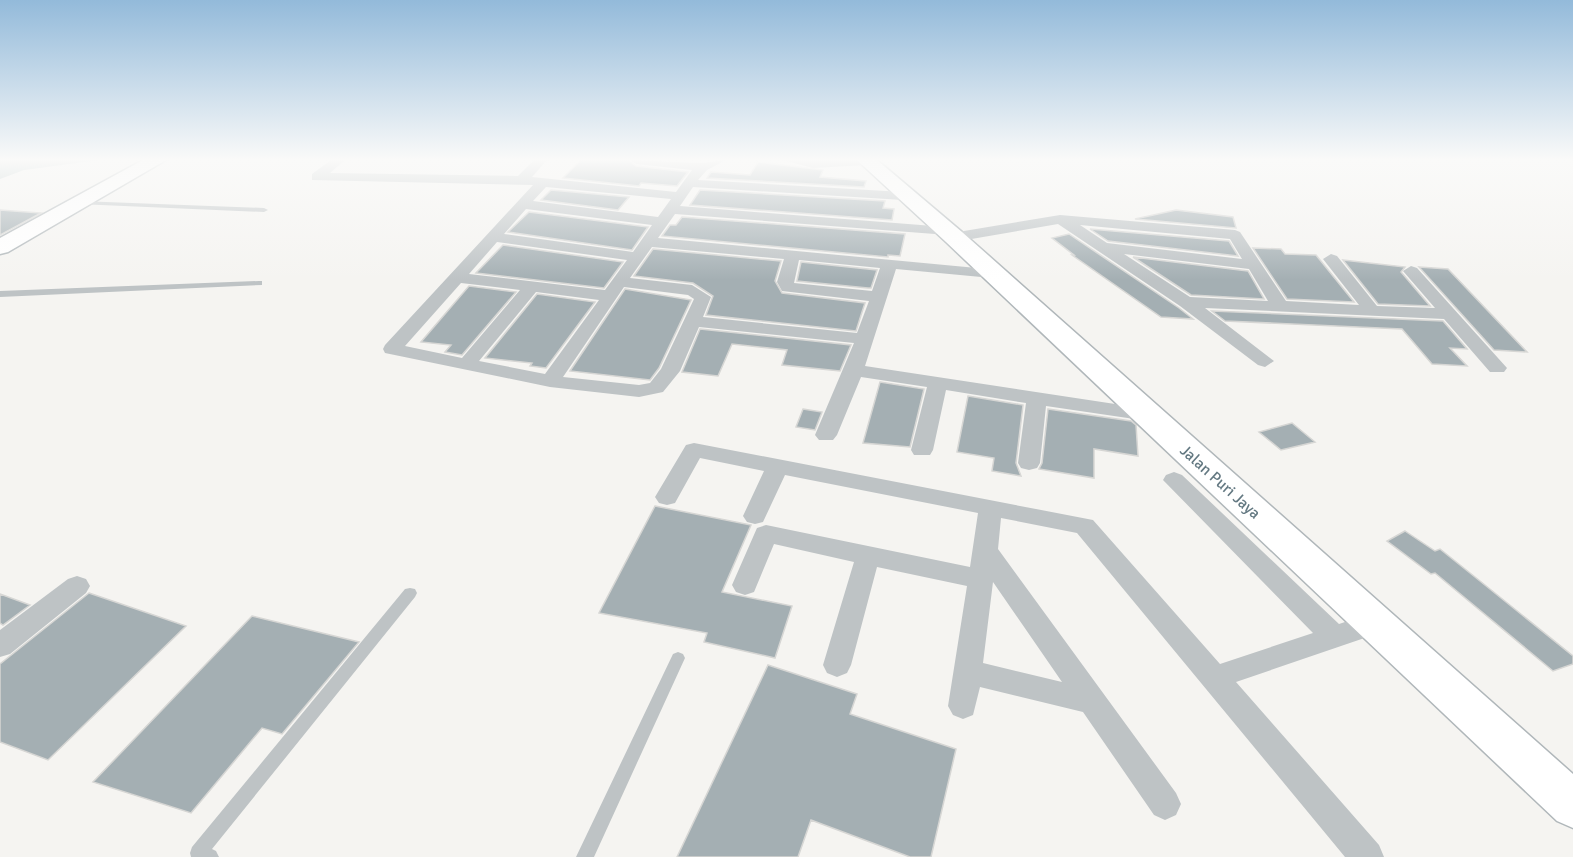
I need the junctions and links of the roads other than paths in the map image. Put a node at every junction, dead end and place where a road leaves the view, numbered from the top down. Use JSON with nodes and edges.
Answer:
{"nodes":[{"id":1,"x":85,"y":200,"type":"edge"},
{"id":2,"x":526,"y":200,"type":"edge"},
{"id":3,"x":661,"y":200,"type":"edge"},
{"id":4,"x":751,"y":200,"type":"edge"},
{"id":5,"x":909,"y":200,"type":"edge"},
{"id":6,"x":674,"y":202,"type":"junction"},
{"id":7,"x":80,"y":203,"type":"junction"},
{"id":8,"x":522,"y":204,"type":"junction"},
{"id":9,"x":264,"y":210,"type":"dead end"},
{"id":10,"x":1060,"y":219,"type":"junction"},
{"id":11,"x":958,"y":234,"type":"junction"},
{"id":12,"x":492,"y":237,"type":"junction"},
{"id":13,"x":647,"y":242,"type":"junction"},
{"id":14,"x":0,"y":247,"type":"edge"},
{"id":15,"x":1103,"y":247,"type":"junction"},
{"id":16,"x":793,"y":255,"type":"junction"},
{"id":17,"x":637,"y":257,"type":"junction"},
{"id":18,"x":1332,"y":259,"type":"dead end"},
{"id":19,"x":890,"y":263,"type":"junction"},
{"id":20,"x":1253,"y":265,"type":"junction"},
{"id":21,"x":1411,"y":271,"type":"dead end"},
{"id":22,"x":992,"y":273,"type":"junction"},
{"id":23,"x":456,"y":277,"type":"junction"},
{"id":24,"x":259,"y":283,"type":"dead end"},
{"id":25,"x":532,"y":286,"type":"junction"},
{"id":26,"x":616,"y":289,"type":"junction"},
{"id":27,"x":0,"y":294,"type":"edge"},
{"id":28,"x":879,"y":297,"type":"junction"},
{"id":29,"x":1186,"y":302,"type":"junction"},
{"id":30,"x":1280,"y":306,"type":"junction"},
{"id":31,"x":1372,"y":310,"type":"junction"},
{"id":32,"x":1449,"y":314,"type":"junction"},
{"id":33,"x":693,"y":321,"type":"junction"},
{"id":34,"x":865,"y":339,"type":"junction"},
{"id":35,"x":1265,"y":361,"type":"dead end"},
{"id":36,"x":466,"y":365,"type":"junction"},
{"id":37,"x":1497,"y":368,"type":"dead end"},
{"id":38,"x":854,"y":370,"type":"junction"},
{"id":39,"x":550,"y":381,"type":"junction"},
{"id":40,"x":937,"y":384,"type":"junction"},
{"id":41,"x":1037,"y":399,"type":"junction"},
{"id":42,"x":1148,"y":415,"type":"junction"},
{"id":43,"x":826,"y":435,"type":"dead end"},
{"id":44,"x":922,"y":450,"type":"dead end"},
{"id":45,"x":1029,"y":463,"type":"dead end"},
{"id":46,"x":777,"y":466,"type":"junction"},
{"id":47,"x":1174,"y":480,"type":"dead end"},
{"id":48,"x":667,"y":497,"type":"dead end"},
{"id":49,"x":991,"y":508,"type":"junction"},
{"id":50,"x":755,"y":516,"type":"dead end"},
{"id":51,"x":985,"y":550,"type":"junction"},
{"id":52,"x":868,"y":555,"type":"junction"},
{"id":53,"x":981,"y":579,"type":"junction"},
{"id":54,"x":745,"y":585,"type":"dead end"},
{"id":55,"x":77,"y":586,"type":"dead end"},
{"id":56,"x":410,"y":593,"type":"dead end"},
{"id":57,"x":1374,"y":623,"type":"junction"},
{"id":58,"x":1335,"y":637,"type":"junction"},
{"id":59,"x":0,"y":646,"type":"edge"},
{"id":60,"x":678,"y":657,"type":"dead end"},
{"id":61,"x":837,"y":665,"type":"dead end"},
{"id":62,"x":968,"y":672,"type":"junction"},
{"id":63,"x":1214,"y":678,"type":"junction"},
{"id":64,"x":1090,"y":701,"type":"junction"},
{"id":65,"x":963,"y":706,"type":"dead end"},
{"id":66,"x":1166,"y":804,"type":"dead end"},
{"id":67,"x":1573,"y":805,"type":"edge"},
{"id":68,"x":210,"y":857,"type":"edge"},
{"id":69,"x":585,"y":857,"type":"edge"},
{"id":70,"x":1367,"y":857,"type":"edge"}],
"edges":[{"from":1,"to":7,"type":"street"},
{"from":2,"to":8,"type":"street"},
{"from":3,"to":6,"type":"street"},
{"from":4,"to":6,"type":"street"},
{"from":5,"to":11,"type":"street","name":"Jalan Puri Jaya"},
{"from":6,"to":8,"type":"street"},
{"from":6,"to":11,"type":"street"},
{"from":6,"to":13,"type":"street"},
{"from":7,"to":9,"type":"lane"},
{"from":7,"to":14,"type":"street"},
{"from":8,"to":12,"type":"street"},
{"from":10,"to":11,"type":"street"},
{"from":10,"to":15,"type":"street"},
{"from":10,"to":20,"type":"street"},
{"from":11,"to":22,"type":"street","name":"Jalan Puri Jaya"},
{"from":12,"to":17,"type":"street"},
{"from":12,"to":23,"type":"street"},
{"from":13,"to":16,"type":"street"},
{"from":13,"to":17,"type":"street"},
{"from":15,"to":20,"type":"street"},
{"from":15,"to":29,"type":"street"},
{"from":16,"to":19,"type":"street"},
{"from":16,"to":28,"type":"street"},
{"from":17,"to":26,"type":"street"},
{"from":18,"to":31,"type":"street"},
{"from":19,"to":22,"type":"street"},
{"from":19,"to":28,"type":"street"},
{"from":20,"to":30,"type":"street"},
{"from":21,"to":32,"type":"street"},
{"from":22,"to":42,"type":"street","name":"Jalan Puri Jaya"},
{"from":23,"to":25,"type":"street"},
{"from":23,"to":36,"type":"street"},
{"from":24,"to":27,"type":"lane"},
{"from":25,"to":26,"type":"street"},
{"from":25,"to":36,"type":"street"},
{"from":26,"to":33,"type":"street"},
{"from":26,"to":39,"type":"street"},
{"from":28,"to":34,"type":"street"},
{"from":29,"to":30,"type":"street"},
{"from":29,"to":35,"type":"street"},
{"from":30,"to":31,"type":"street"},
{"from":31,"to":32,"type":"street"},
{"from":32,"to":37,"type":"street"},
{"from":33,"to":34,"type":"street"},
{"from":33,"to":39,"type":"street"},
{"from":34,"to":38,"type":"street"},
{"from":36,"to":39,"type":"street"},
{"from":38,"to":40,"type":"street"},
{"from":38,"to":43,"type":"street"},
{"from":40,"to":41,"type":"street"},
{"from":40,"to":44,"type":"street"},
{"from":41,"to":42,"type":"street"},
{"from":41,"to":45,"type":"street"},
{"from":42,"to":57,"type":"street","name":"Jalan Puri Jaya"},
{"from":46,"to":48,"type":"street"},
{"from":46,"to":49,"type":"street"},
{"from":46,"to":50,"type":"street"},
{"from":47,"to":58,"type":"street"},
{"from":49,"to":51,"type":"street"},
{"from":49,"to":63,"type":"street"},
{"from":51,"to":53,"type":"street"},
{"from":51,"to":64,"type":"street"},
{"from":52,"to":53,"type":"street"},
{"from":52,"to":54,"type":"street"},
{"from":52,"to":61,"type":"street"},
{"from":53,"to":62,"type":"street"},
{"from":55,"to":59,"type":"street"},
{"from":56,"to":68,"type":"lane"},
{"from":57,"to":58,"type":"street"},
{"from":57,"to":67,"type":"street","name":"Jalan Puri Jaya"},
{"from":58,"to":63,"type":"street"},
{"from":60,"to":69,"type":"lane"},
{"from":62,"to":64,"type":"street"},
{"from":62,"to":65,"type":"street"},
{"from":63,"to":70,"type":"street"},
{"from":64,"to":66,"type":"street"}]}
